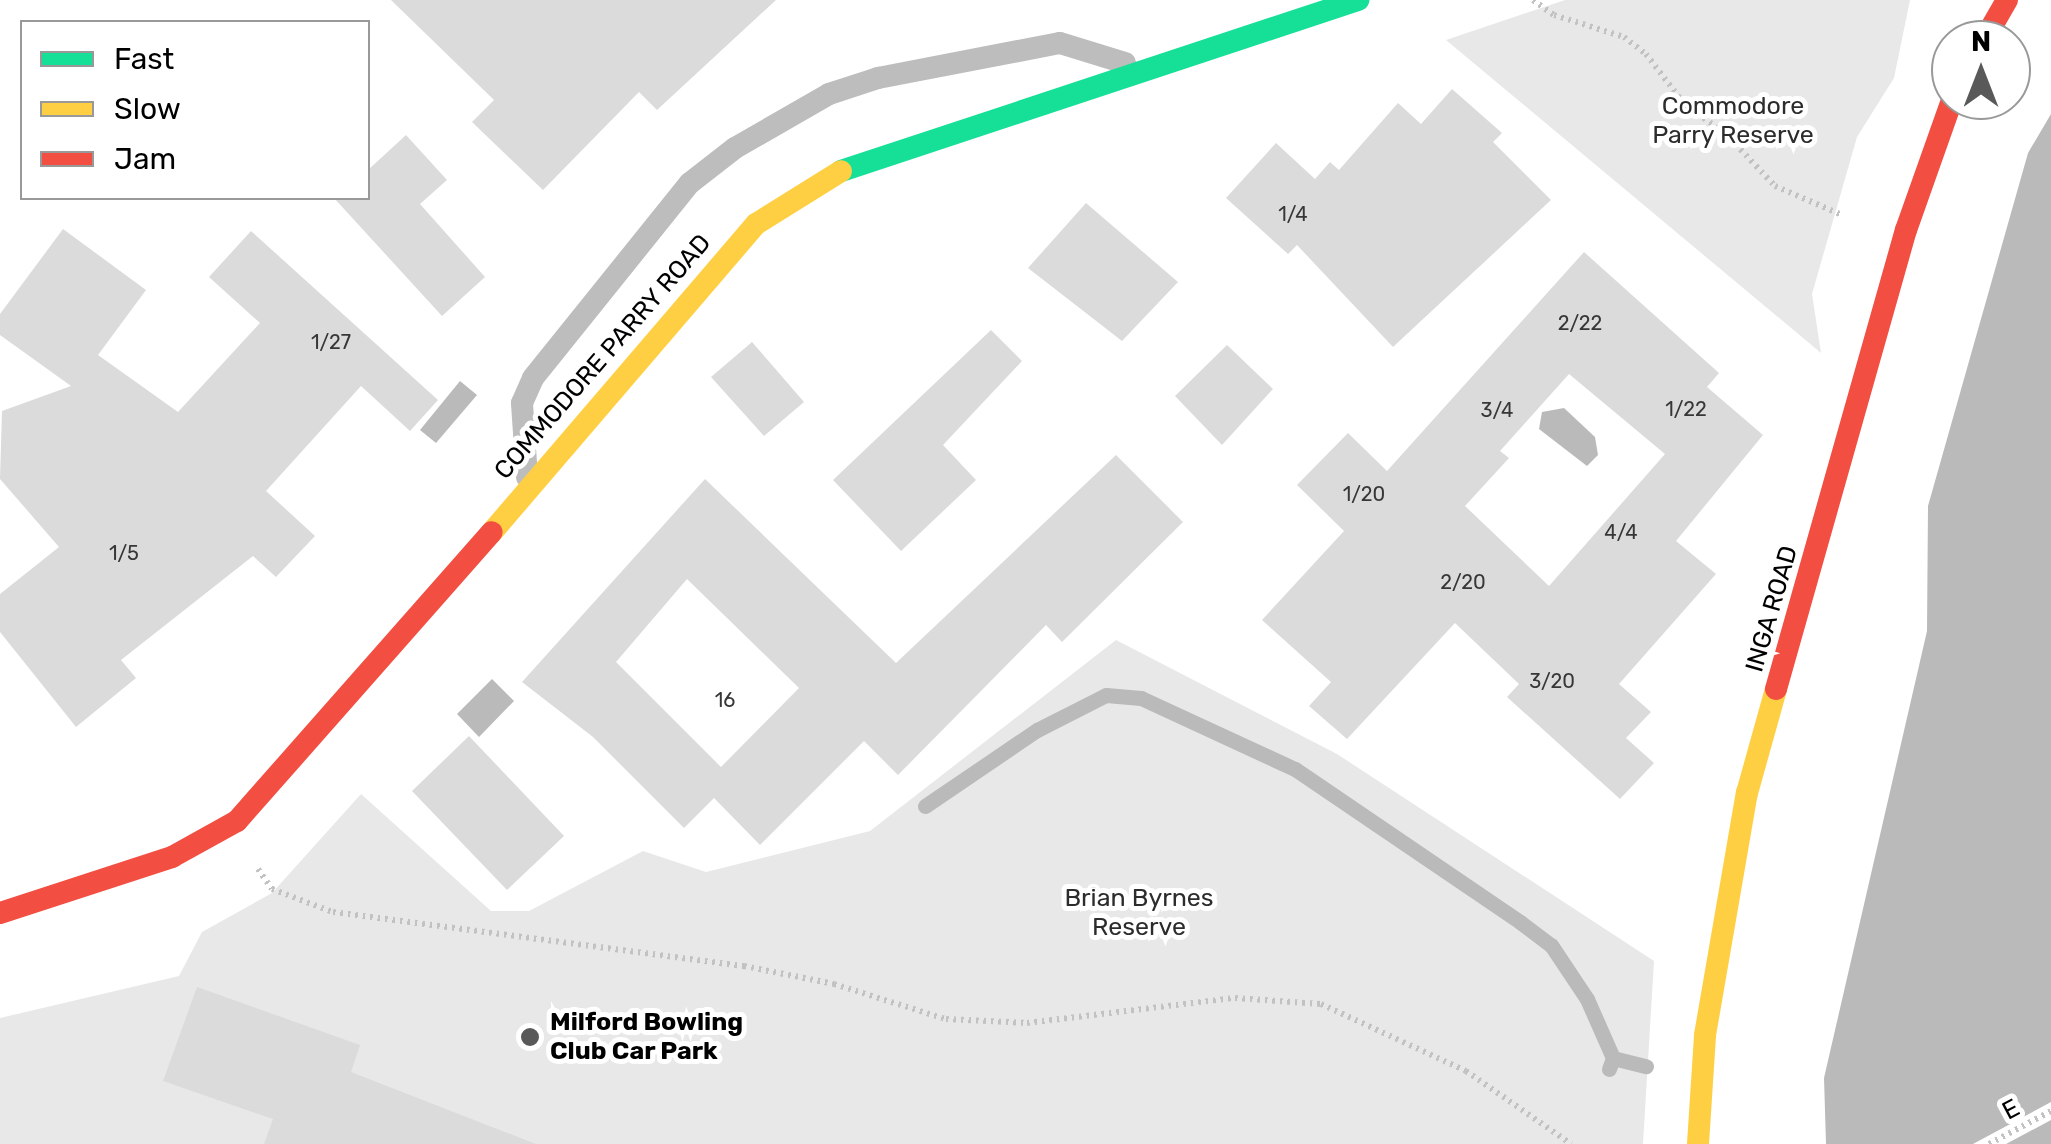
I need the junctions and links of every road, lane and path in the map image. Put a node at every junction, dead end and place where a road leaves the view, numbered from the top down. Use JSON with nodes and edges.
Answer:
{"nodes":[{"id":1,"x":1358,"y":0,"type":"edge"},
{"id":2,"x":1533,"y":0,"type":"edge"},
{"id":3,"x":1142,"y":68,"type":"junction"},
{"id":4,"x":1945,"y":120,"type":"edge"},
{"id":5,"x":1842,"y":215,"type":"dead end"},
{"id":6,"x":528,"y":486,"type":"junction"},
{"id":7,"x":252,"y":860,"type":"dead end"},
{"id":8,"x":10,"y":908,"type":"edge"},
{"id":9,"x":2051,"y":1110,"type":"edge"},
{"id":10,"x":1572,"y":1144,"type":"edge"},
{"id":11,"x":1698,"y":1144,"type":"edge"},
{"id":12,"x":1989,"y":1144,"type":"edge"}],
"edges":[{"from":1,"to":3,"type":"street","name":"COMMODORE PARRY ROAD"},
{"from":2,"to":5,"type":"path"},
{"from":3,"to":6,"type":"street","name":"COMMODORE PARRY ROAD"},
{"from":3,"to":6,"type":"lane"},
{"from":4,"to":11,"type":"street","name":"INGA ROAD"},
{"from":6,"to":8,"type":"street","name":"COMMODORE PARRY ROAD"},
{"from":7,"to":10,"type":"path"},
{"from":9,"to":12,"type":"path","name":"E"}]}
